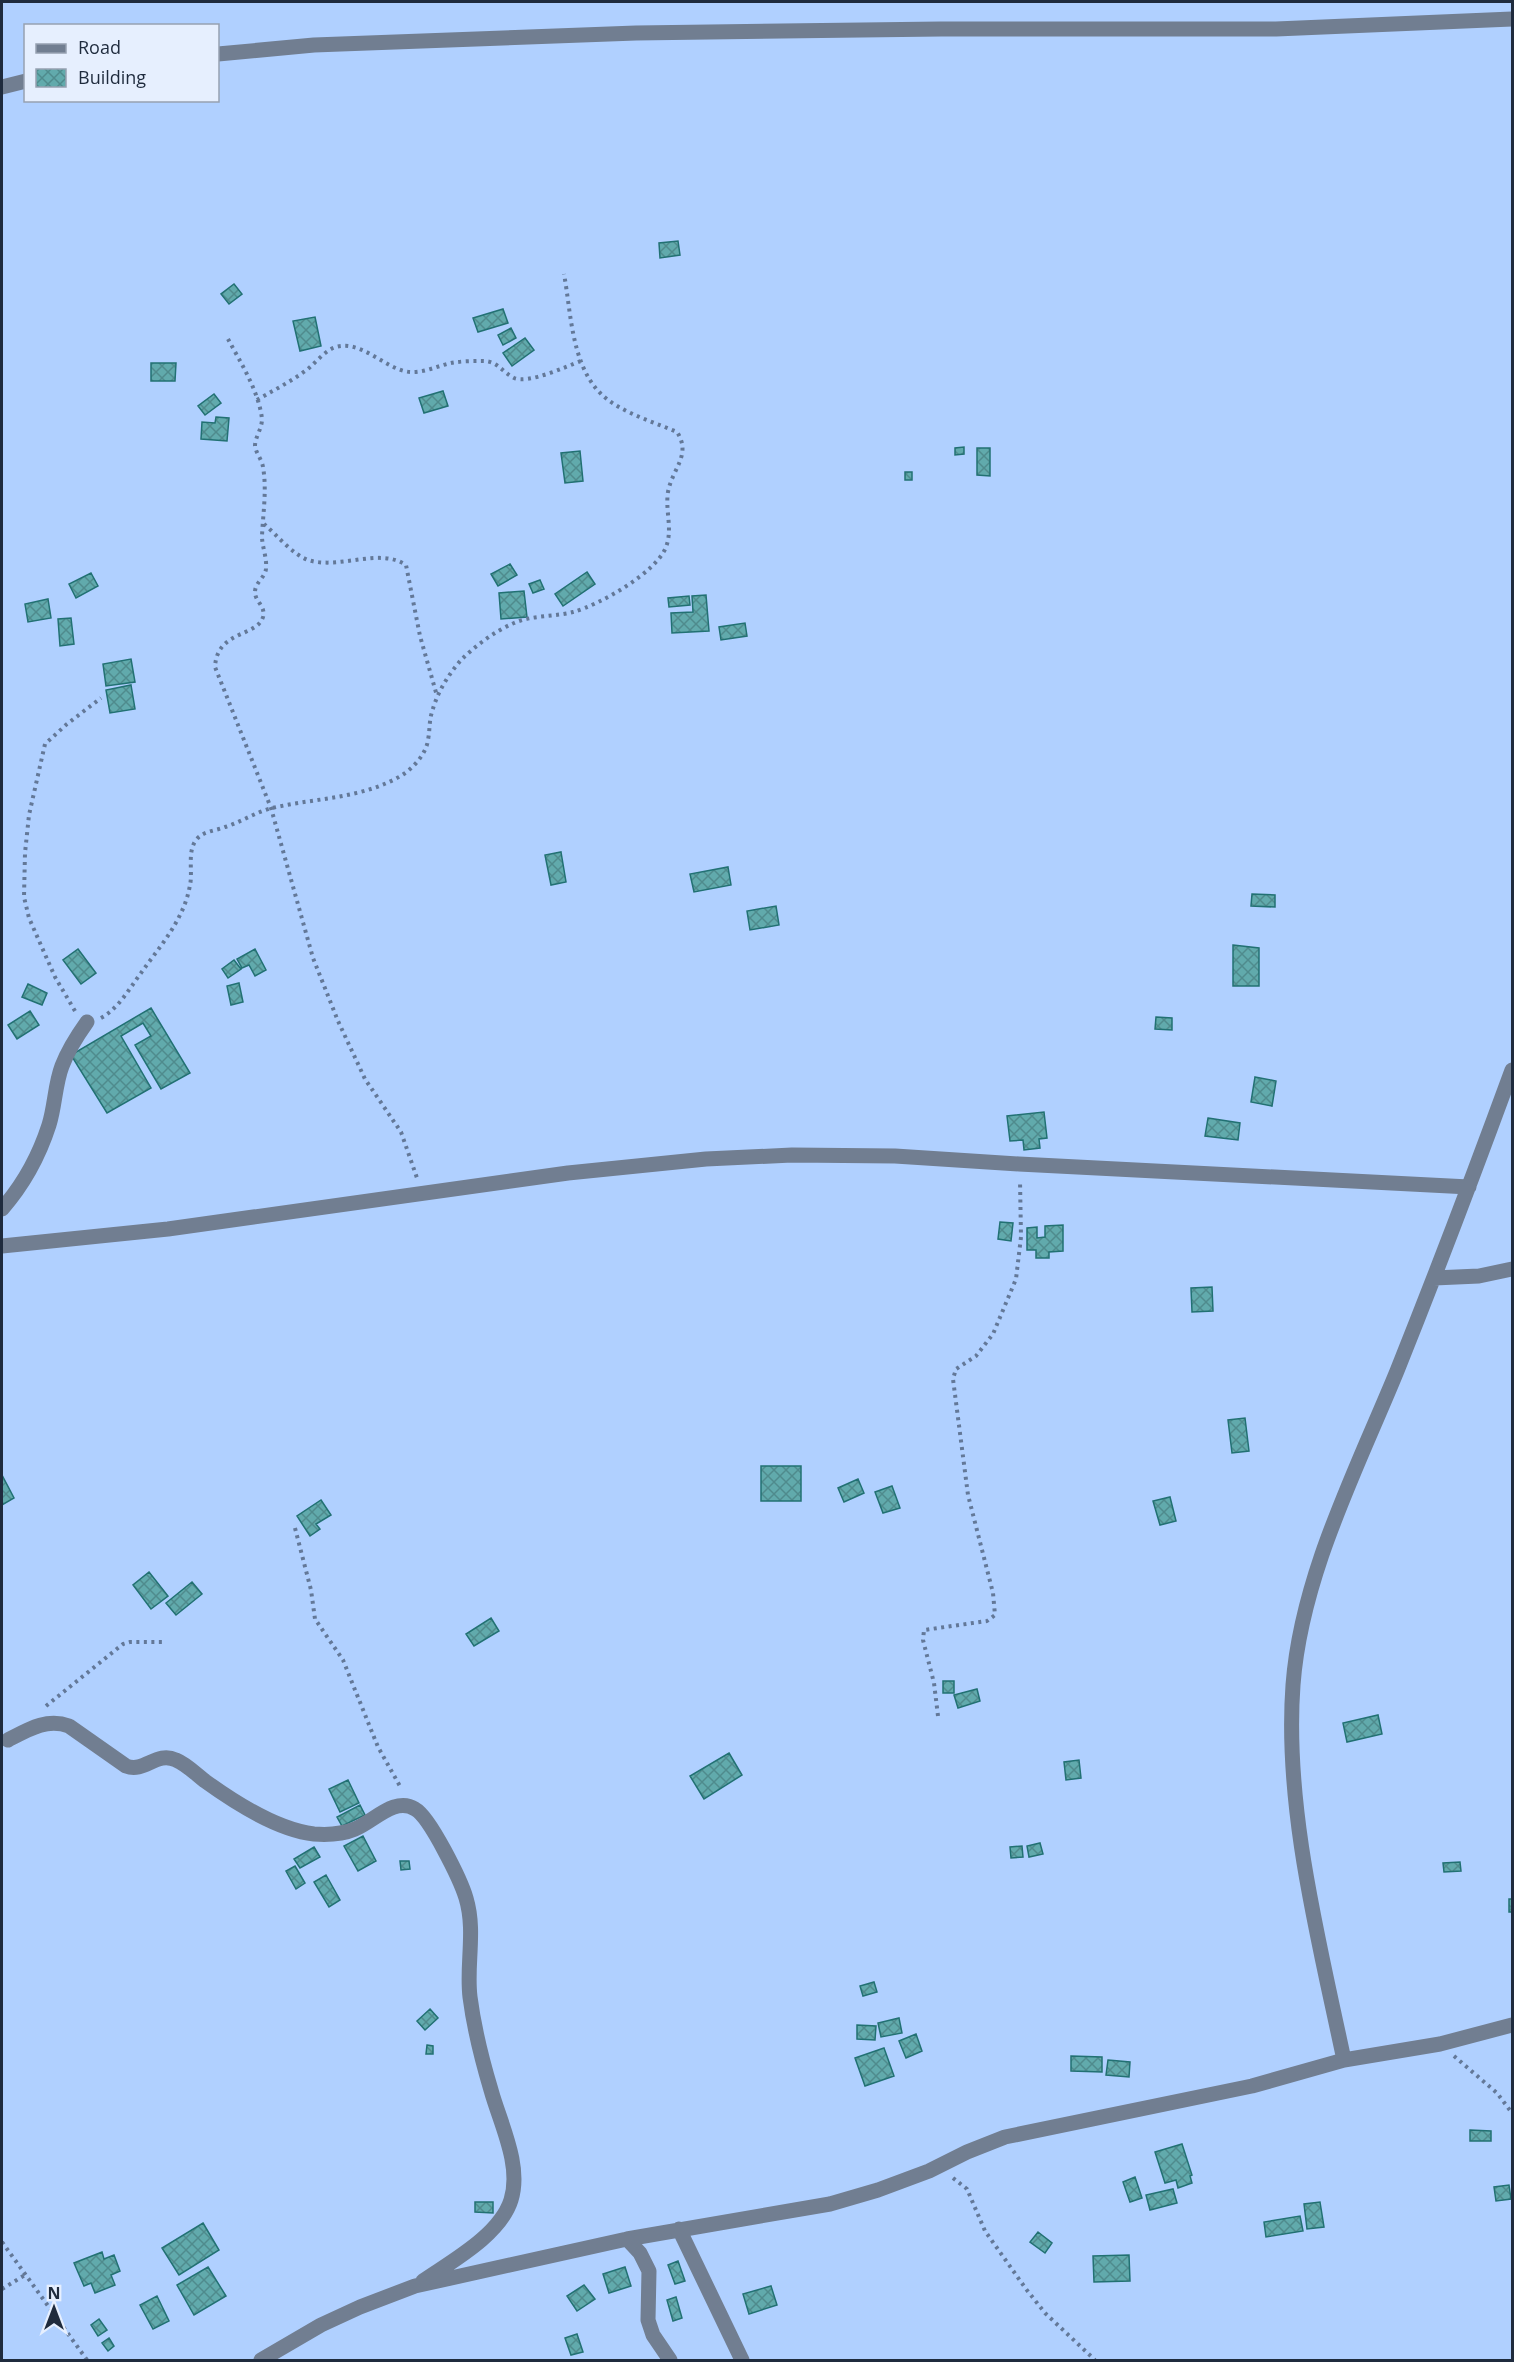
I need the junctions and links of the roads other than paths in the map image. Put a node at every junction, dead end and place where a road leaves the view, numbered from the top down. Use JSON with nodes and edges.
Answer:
{"nodes":[{"id":1,"x":1512,"y":19,"type":"edge"},
{"id":2,"x":219,"y":54,"type":"edge"},
{"id":3,"x":24,"y":82,"type":"edge"},
{"id":4,"x":2,"y":87,"type":"edge"},
{"id":5,"x":87,"y":1022,"type":"road end"},
{"id":6,"x":1512,"y":1070,"type":"edge"},
{"id":7,"x":1469,"y":1187,"type":"junction"},
{"id":8,"x":2,"y":1209,"type":"edge"},
{"id":9,"x":2,"y":1246,"type":"edge"},
{"id":10,"x":1512,"y":1269,"type":"edge"},
{"id":11,"x":1434,"y":1278,"type":"junction"},
{"id":12,"x":8,"y":1740,"type":"dead end"},
{"id":13,"x":1512,"y":2025,"type":"edge"},
{"id":14,"x":1344,"y":2060,"type":"junction"},
{"id":15,"x":680,"y":2229,"type":"junction"},
{"id":16,"x":627,"y":2239,"type":"junction"},
{"id":17,"x":415,"y":2286,"type":"junction"},
{"id":18,"x":261,"y":2361,"type":"edge"},
{"id":19,"x":670,"y":2361,"type":"edge"},
{"id":20,"x":742,"y":2361,"type":"edge"}],
"edges":[{"from":1,"to":2,"type":"street"},
{"from":3,"to":4,"type":"street"},
{"from":5,"to":8,"type":"street"},
{"from":6,"to":7,"type":"street"},
{"from":7,"to":9,"type":"street"},
{"from":7,"to":11,"type":"street"},
{"from":10,"to":11,"type":"street"},
{"from":11,"to":14,"type":"street"},
{"from":12,"to":17,"type":"street"},
{"from":13,"to":14,"type":"street"},
{"from":14,"to":15,"type":"street"},
{"from":15,"to":16,"type":"street"},
{"from":15,"to":20,"type":"street"},
{"from":16,"to":17,"type":"street"},
{"from":16,"to":19,"type":"street"},
{"from":17,"to":18,"type":"street"}]}
